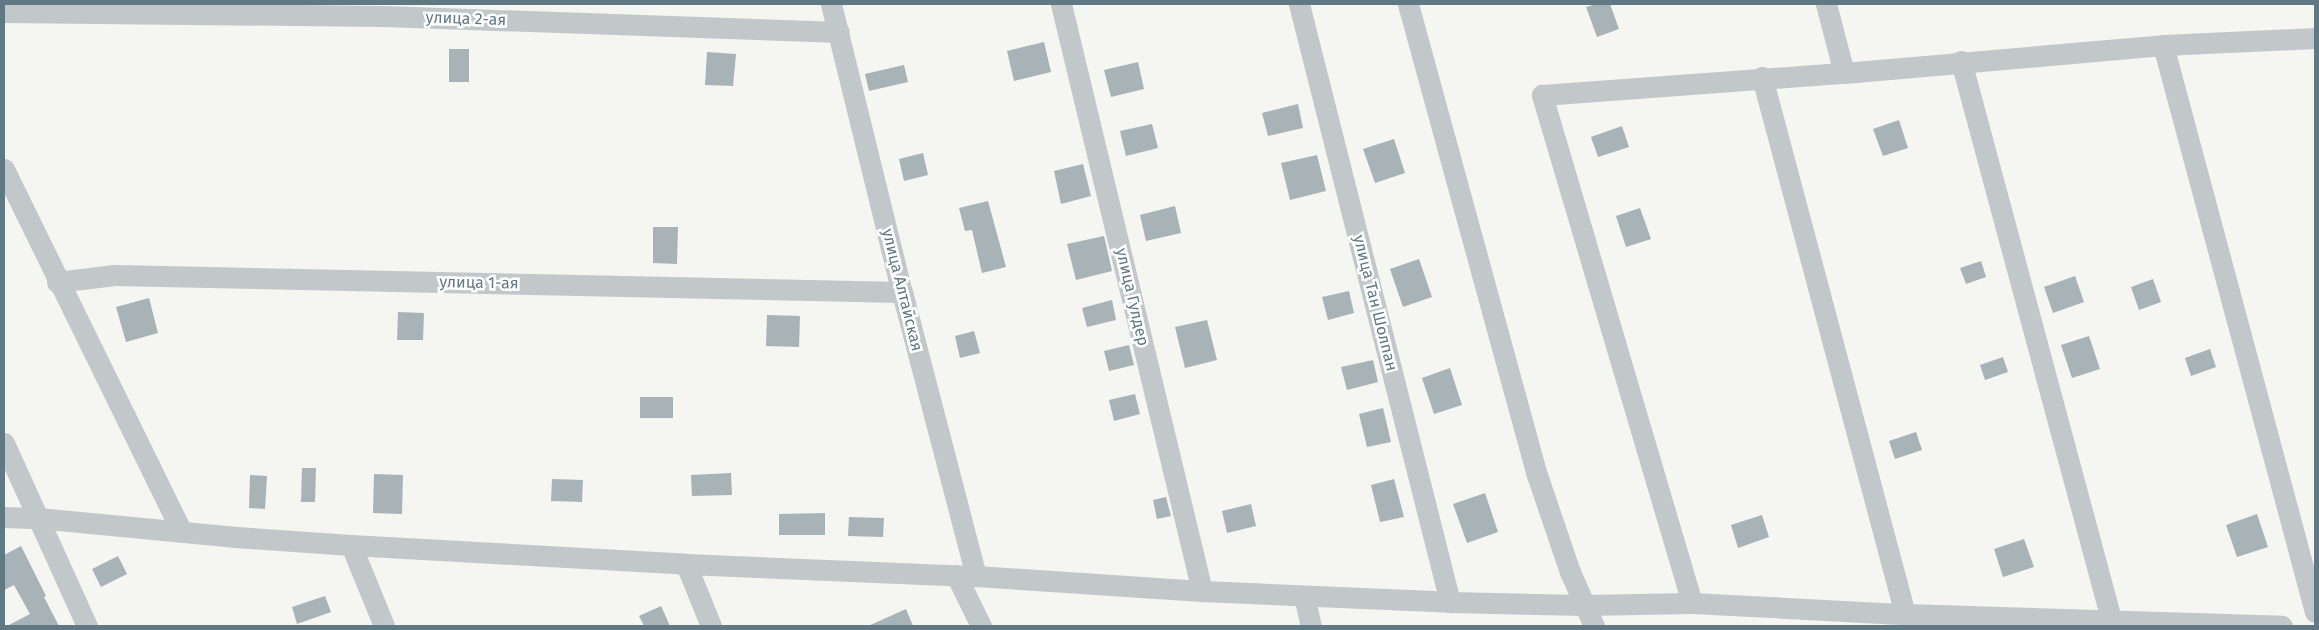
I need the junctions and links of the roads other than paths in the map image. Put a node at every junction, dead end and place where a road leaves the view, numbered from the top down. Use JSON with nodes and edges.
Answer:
{"nodes":[{"id":1,"x":831,"y":4,"type":"edge"},
{"id":2,"x":1061,"y":4,"type":"edge"},
{"id":3,"x":1300,"y":4,"type":"edge"},
{"id":4,"x":1408,"y":4,"type":"edge"},
{"id":5,"x":1826,"y":4,"type":"edge"},
{"id":6,"x":4,"y":12,"type":"edge"},
{"id":7,"x":839,"y":32,"type":"junction"},
{"id":8,"x":2315,"y":38,"type":"edge"},
{"id":9,"x":2163,"y":45,"type":"junction"},
{"id":10,"x":1961,"y":61,"type":"junction"},
{"id":11,"x":1844,"y":73,"type":"junction"},
{"id":12,"x":1762,"y":77,"type":"junction"},
{"id":13,"x":4,"y":169,"type":"edge"},
{"id":14,"x":57,"y":282,"type":"junction"},
{"id":15,"x":902,"y":292,"type":"junction"},
{"id":16,"x":4,"y":443,"type":"edge"},
{"id":17,"x":4,"y":517,"type":"edge"},
{"id":18,"x":38,"y":518,"type":"junction"},
{"id":19,"x":182,"y":532,"type":"junction"},
{"id":20,"x":351,"y":545,"type":"junction"},
{"id":21,"x":686,"y":564,"type":"junction"},
{"id":22,"x":966,"y":575,"type":"junction"},
{"id":23,"x":1202,"y":591,"type":"junction"},
{"id":24,"x":1304,"y":596,"type":"junction"},
{"id":25,"x":1450,"y":602,"type":"junction"},
{"id":26,"x":1692,"y":603,"type":"junction"},
{"id":27,"x":1584,"y":605,"type":"junction"},
{"id":28,"x":2315,"y":612,"type":"edge"},
{"id":29,"x":1905,"y":614,"type":"junction"},
{"id":30,"x":2110,"y":619,"type":"junction"},
{"id":31,"x":87,"y":626,"type":"edge"},
{"id":32,"x":384,"y":626,"type":"edge"},
{"id":33,"x":711,"y":626,"type":"edge"},
{"id":34,"x":982,"y":626,"type":"edge"},
{"id":35,"x":1311,"y":626,"type":"edge"},
{"id":36,"x":1594,"y":626,"type":"edge"},
{"id":37,"x":2255,"y":626,"type":"edge"},
{"id":38,"x":2282,"y":626,"type":"edge"}],
"edges":[{"from":1,"to":7,"type":"street","name":"улица Алтайская"},
{"from":2,"to":23,"type":"street","name":"улица Гулдер"},
{"from":3,"to":25,"type":"street","name":"улица Тан Шолпан"},
{"from":4,"to":27,"type":"street"},
{"from":5,"to":11,"type":"street"},
{"from":6,"to":7,"type":"street","name":"улица 2-ая"},
{"from":7,"to":15,"type":"street","name":"улица Алтайская"},
{"from":8,"to":9,"type":"street"},
{"from":9,"to":10,"type":"street"},
{"from":9,"to":28,"type":"street"},
{"from":10,"to":11,"type":"street"},
{"from":10,"to":30,"type":"street"},
{"from":11,"to":12,"type":"street"},
{"from":12,"to":26,"type":"street"},
{"from":12,"to":29,"type":"street"},
{"from":13,"to":14,"type":"street"},
{"from":14,"to":15,"type":"street","name":"улица 1-ая"},
{"from":14,"to":19,"type":"street"},
{"from":15,"to":22,"type":"street","name":"улица Алтайская"},
{"from":16,"to":18,"type":"street"},
{"from":17,"to":18,"type":"street"},
{"from":18,"to":19,"type":"street"},
{"from":18,"to":31,"type":"street"},
{"from":19,"to":20,"type":"street"},
{"from":20,"to":21,"type":"street"},
{"from":20,"to":32,"type":"street"},
{"from":21,"to":22,"type":"street"},
{"from":21,"to":33,"type":"street"},
{"from":22,"to":23,"type":"street"},
{"from":22,"to":34,"type":"street","name":"улица Алтайская"},
{"from":23,"to":24,"type":"street"},
{"from":24,"to":25,"type":"street"},
{"from":24,"to":35,"type":"street"},
{"from":25,"to":27,"type":"street"},
{"from":26,"to":27,"type":"street"},
{"from":26,"to":29,"type":"street"},
{"from":27,"to":36,"type":"street"},
{"from":29,"to":30,"type":"street"},
{"from":30,"to":37,"type":"street"},
{"from":37,"to":38,"type":"street"}]}
